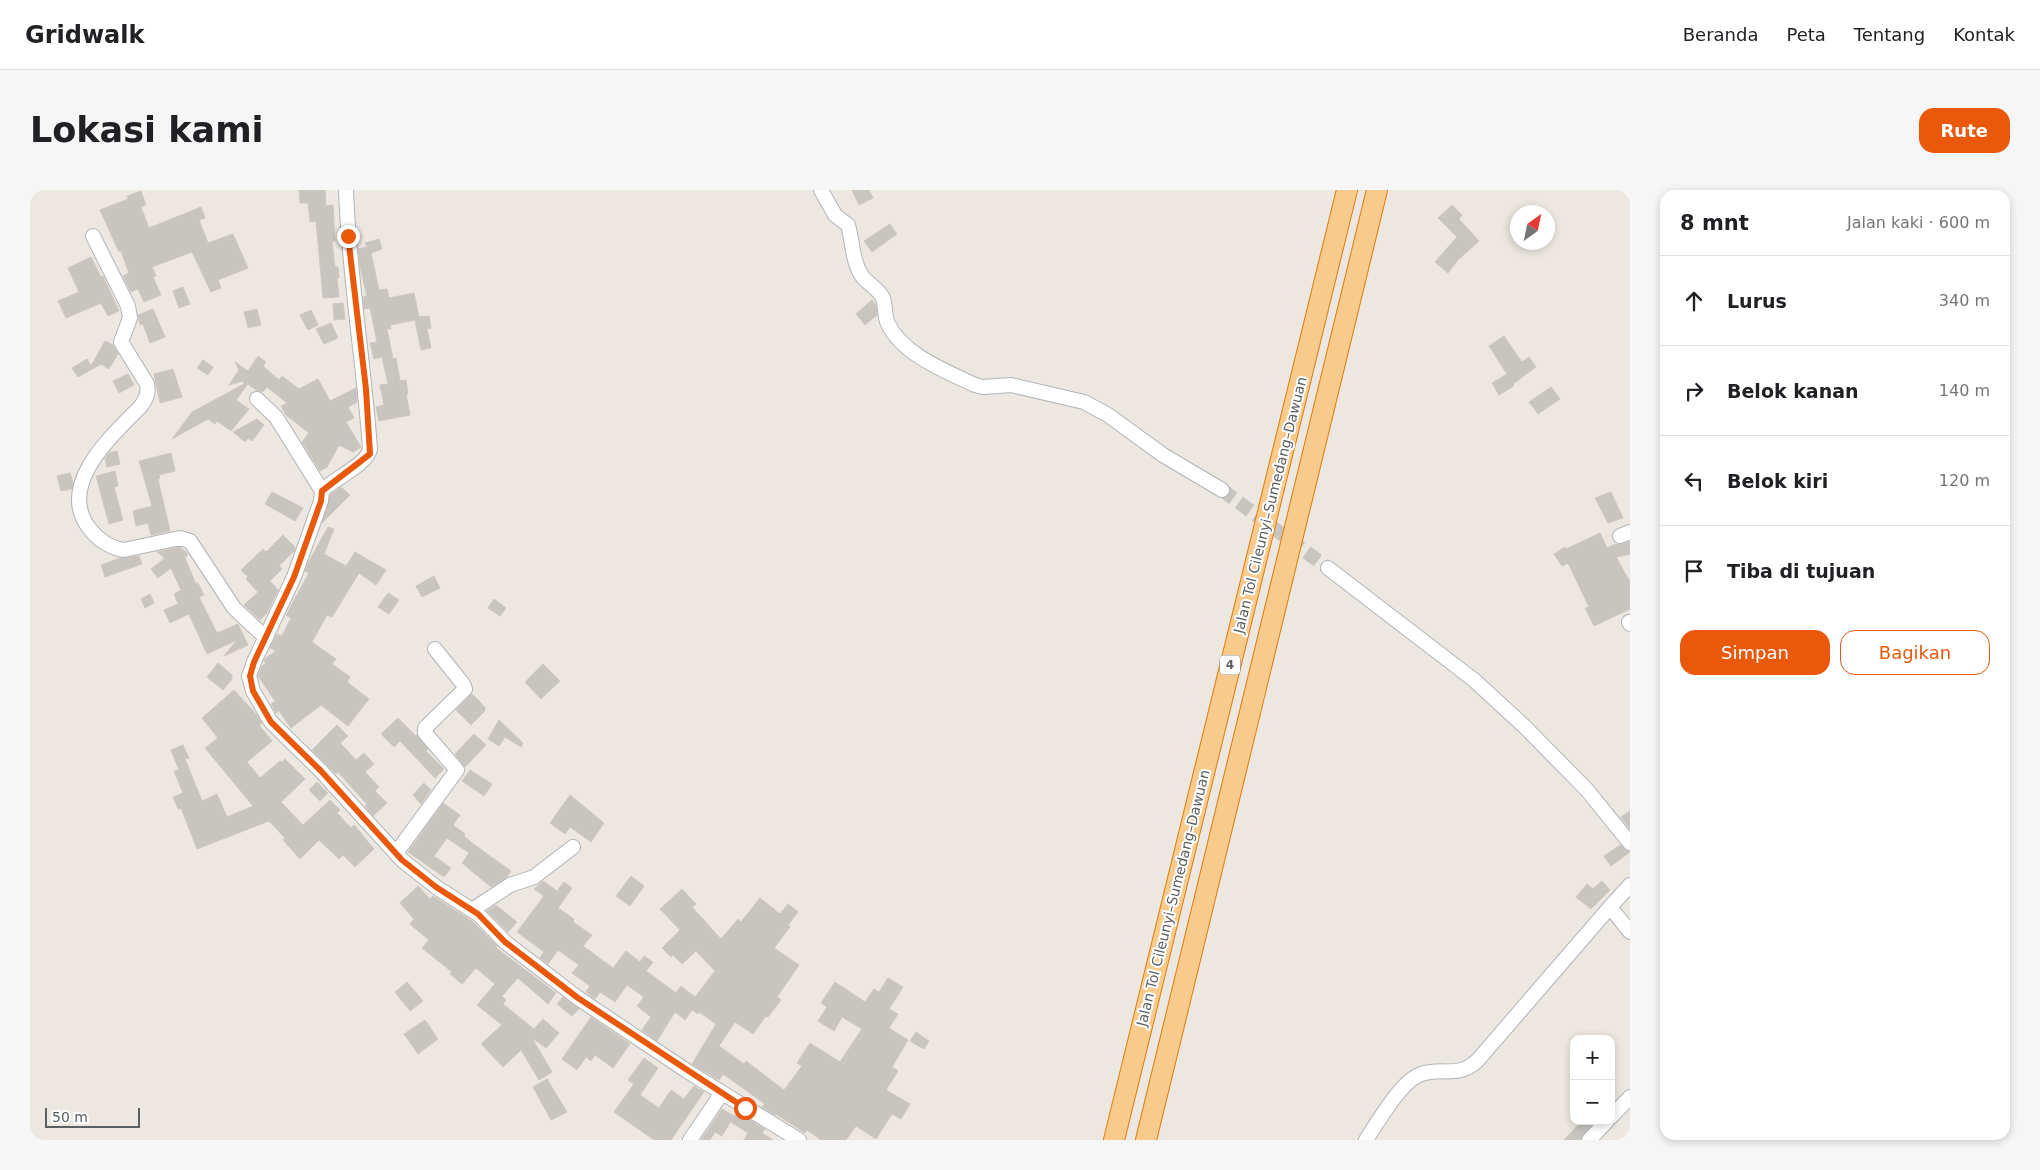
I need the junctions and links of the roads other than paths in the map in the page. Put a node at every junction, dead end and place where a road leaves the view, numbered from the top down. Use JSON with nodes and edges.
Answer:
{"nodes":[{"id":1,"x":346,"y":190,"type":"edge"},
{"id":2,"x":821,"y":190,"type":"edge"},
{"id":3,"x":1347,"y":190,"type":"edge"},
{"id":4,"x":1377,"y":190,"type":"edge"},
{"id":5,"x":93,"y":236,"type":"dead end"},
{"id":6,"x":257,"y":399,"type":"dead end"},
{"id":7,"x":1222,"y":490,"type":"tunnel mouth"},
{"id":8,"x":322,"y":491,"type":"junction"},
{"id":9,"x":1328,"y":568,"type":"tunnel mouth"},
{"id":10,"x":266,"y":638,"type":"junction"},
{"id":11,"x":435,"y":649,"type":"dead end"},
{"id":12,"x":1630,"y":843,"type":"edge"},
{"id":13,"x":573,"y":847,"type":"dead end"},
{"id":14,"x":396,"y":853,"type":"junction"},
{"id":15,"x":1630,"y":885,"type":"edge"},
{"id":16,"x":1610,"y":907,"type":"junction"},
{"id":17,"x":472,"y":910,"type":"junction"},
{"id":18,"x":1630,"y":932,"type":"edge"},
{"id":19,"x":722,"y":1093,"type":"junction"},
{"id":20,"x":1630,"y":1097,"type":"edge"},
{"id":21,"x":1615,"y":1113,"type":"edge"},
{"id":22,"x":1603,"y":1125,"type":"edge"},
{"id":23,"x":690,"y":1140,"type":"edge"},
{"id":24,"x":799,"y":1140,"type":"edge"},
{"id":25,"x":1114,"y":1140,"type":"edge"},
{"id":26,"x":1146,"y":1140,"type":"edge"},
{"id":27,"x":1366,"y":1140,"type":"edge"},
{"id":28,"x":1589,"y":1140,"type":"edge"}],
"edges":[{"from":1,"to":8,"type":"street"},
{"from":2,"to":7,"type":"street"},
{"from":3,"to":25,"type":"highway","name":"Jalan Tol Cileunyi–Sumedang–Dawuan","number":"4"},
{"from":4,"to":26,"type":"highway","name":"Jalan Tol Cileunyi–Sumedang–Dawuan","number":"4"},
{"from":5,"to":10,"type":"street"},
{"from":6,"to":8,"type":"street"},
{"from":8,"to":10,"type":"street"},
{"from":9,"to":12,"type":"street"},
{"from":10,"to":14,"type":"street"},
{"from":11,"to":14,"type":"street"},
{"from":13,"to":17,"type":"street"},
{"from":14,"to":17,"type":"street"},
{"from":15,"to":16,"type":"street"},
{"from":16,"to":18,"type":"street"},
{"from":16,"to":27,"type":"street"},
{"from":17,"to":19,"type":"street"},
{"from":19,"to":23,"type":"street"},
{"from":19,"to":24,"type":"street"},
{"from":20,"to":21,"type":"street"},
{"from":22,"to":28,"type":"street"}]}
